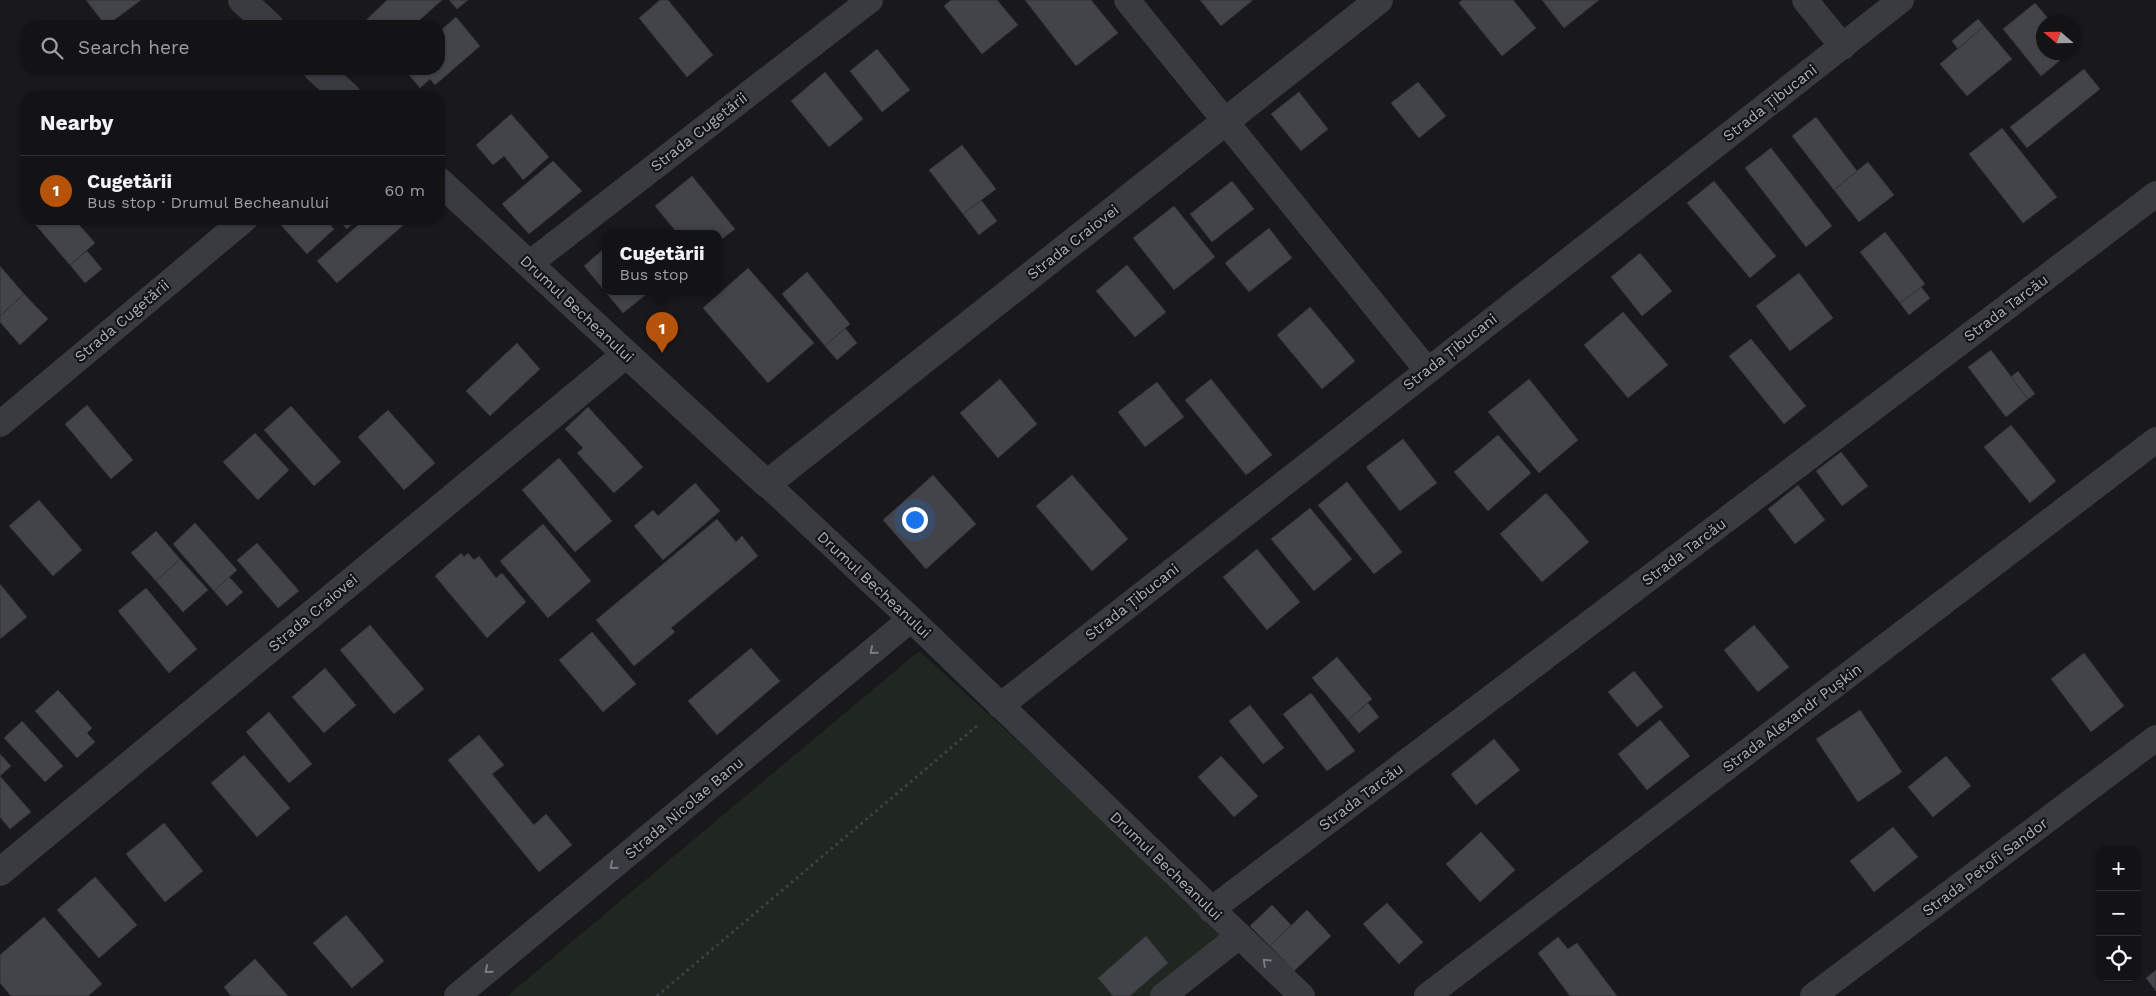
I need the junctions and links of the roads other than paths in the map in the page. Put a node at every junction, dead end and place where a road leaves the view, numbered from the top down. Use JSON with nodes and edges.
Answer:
{"nodes":[{"id":1,"x":242,"y":0,"type":"edge"},
{"id":2,"x":870,"y":0,"type":"edge"},
{"id":3,"x":1127,"y":0,"type":"edge"},
{"id":4,"x":1379,"y":0,"type":"edge"},
{"id":5,"x":1805,"y":0,"type":"edge"},
{"id":6,"x":1901,"y":0,"type":"edge"},
{"id":7,"x":264,"y":20,"type":"edge"},
{"id":8,"x":1842,"y":47,"type":"junction"},
{"id":9,"x":324,"y":75,"type":"edge"},
{"id":10,"x":340,"y":90,"type":"edge"},
{"id":11,"x":1224,"y":122,"type":"junction"},
{"id":12,"x":445,"y":187,"type":"edge"},
{"id":13,"x":2156,"y":194,"type":"edge"},
{"id":14,"x":238,"y":225,"type":"edge"},
{"id":15,"x":529,"y":264,"type":"junction"},
{"id":16,"x":625,"y":355,"type":"junction"},
{"id":17,"x":1427,"y":370,"type":"junction"},
{"id":18,"x":0,"y":424,"type":"edge"},
{"id":19,"x":2156,"y":440,"type":"edge"},
{"id":20,"x":767,"y":484,"type":"junction"},
{"id":21,"x":911,"y":619,"type":"junction"},
{"id":22,"x":1000,"y":706,"type":"junction"},
{"id":23,"x":2156,"y":738,"type":"edge"},
{"id":24,"x":0,"y":872,"type":"edge"},
{"id":25,"x":1211,"y":910,"type":"junction"},
{"id":26,"x":1239,"y":936,"type":"junction"},
{"id":27,"x":456,"y":996,"type":"edge"},
{"id":28,"x":1163,"y":996,"type":"edge"},
{"id":29,"x":1302,"y":996,"type":"edge"},
{"id":30,"x":1427,"y":996,"type":"edge"},
{"id":31,"x":1813,"y":996,"type":"edge"}],
"edges":[{"from":1,"to":7,"type":"street"},
{"from":2,"to":15,"type":"street","name":"Strada Cugetării"},
{"from":3,"to":11,"type":"street"},
{"from":4,"to":11,"type":"street","name":"Strada Craiovei"},
{"from":5,"to":8,"type":"street"},
{"from":6,"to":8,"type":"street","name":"Strada Țibucani"},
{"from":8,"to":17,"type":"street","name":"Strada Țibucani"},
{"from":9,"to":10,"type":"street"},
{"from":11,"to":17,"type":"street"},
{"from":11,"to":20,"type":"street","name":"Strada Craiovei"},
{"from":12,"to":15,"type":"street","name":"Drumul Becheanului"},
{"from":13,"to":25,"type":"street","name":"Strada Tarcău"},
{"from":14,"to":18,"type":"street","name":"Strada Cugetării"},
{"from":15,"to":16,"type":"street","name":"Drumul Becheanului"},
{"from":16,"to":20,"type":"street","name":"Drumul Becheanului"},
{"from":16,"to":24,"type":"street","name":"Strada Craiovei"},
{"from":17,"to":22,"type":"street","name":"Strada Țibucani"},
{"from":19,"to":30,"type":"street","name":"Strada Alexandr Pușkin"},
{"from":20,"to":21,"type":"street","name":"Drumul Becheanului"},
{"from":21,"to":22,"type":"street","name":"Drumul Becheanului"},
{"from":21,"to":27,"type":"street","name":"Strada Nicolae Banu","one_way":true},
{"from":22,"to":25,"type":"street","name":"Drumul Becheanului"},
{"from":23,"to":31,"type":"street","name":"Strada Petofi Sandor"},
{"from":25,"to":26,"type":"street","name":"Drumul Becheanului"},
{"from":26,"to":28,"type":"street"},
{"from":29,"to":26,"type":"street","name":"Drumul Becheanului","one_way":true}]}
